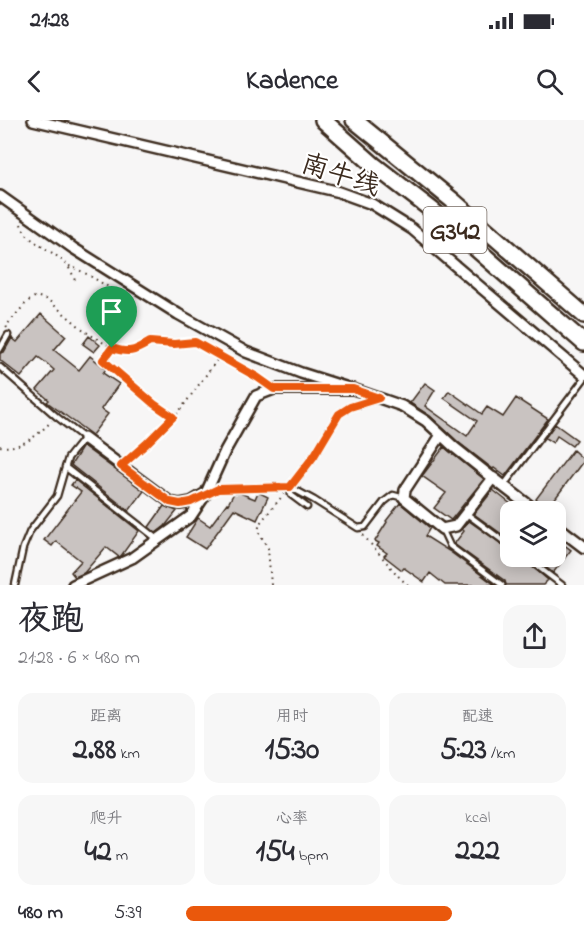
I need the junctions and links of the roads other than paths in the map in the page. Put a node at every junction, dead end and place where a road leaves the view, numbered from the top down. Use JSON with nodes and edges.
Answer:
{"nodes":[{"id":1,"x":33,"y":120,"type":"edge"},
{"id":2,"x":323,"y":120,"type":"edge"},
{"id":3,"x":354,"y":120,"type":"edge"},
{"id":4,"x":0,"y":196,"type":"edge"},
{"id":5,"x":584,"y":315,"type":"edge"},
{"id":6,"x":8,"y":335,"type":"road end"},
{"id":7,"x":584,"y":343,"type":"edge"},
{"id":8,"x":0,"y":349,"type":"edge"},
{"id":9,"x":0,"y":367,"type":"edge"},
{"id":10,"x":584,"y":377,"type":"edge"},
{"id":11,"x":353,"y":389,"type":"junction"},
{"id":12,"x":379,"y":398,"type":"junction"},
{"id":13,"x":441,"y":435,"type":"junction"},
{"id":14,"x":84,"y":438,"type":"junction"},
{"id":15,"x":65,"y":467,"type":"junction"},
{"id":16,"x":493,"y":478,"type":"junction"},
{"id":17,"x":503,"y":486,"type":"junction"},
{"id":18,"x":290,"y":487,"type":"junction"},
{"id":19,"x":206,"y":493,"type":"junction"},
{"id":20,"x":404,"y":498,"type":"junction"},
{"id":21,"x":523,"y":501,"type":"edge"},
{"id":22,"x":307,"y":507,"type":"dead end"},
{"id":23,"x":466,"y":513,"type":"junction"},
{"id":24,"x":442,"y":529,"type":"junction"},
{"id":25,"x":566,"y":533,"type":"edge"},
{"id":26,"x":500,"y":538,"type":"edge"},
{"id":27,"x":156,"y":539,"type":"junction"},
{"id":28,"x":584,"y":547,"type":"edge"},
{"id":29,"x":538,"y":567,"type":"edge"},
{"id":30,"x":15,"y":585,"type":"edge"},
{"id":31,"x":73,"y":585,"type":"edge"},
{"id":32,"x":502,"y":585,"type":"edge"},
{"id":33,"x":562,"y":585,"type":"edge"}],
"edges":[{"from":1,"to":10,"type":"street","name":"南牛线"},
{"from":2,"to":7,"type":"highway","number":"G342"},
{"from":3,"to":5,"type":"highway","number":"G342"},
{"from":4,"to":11,"type":"street"},
{"from":6,"to":8,"type":"lane"},
{"from":9,"to":14,"type":"lane"},
{"from":10,"to":17,"type":"lane"},
{"from":11,"to":12,"type":"street"},
{"from":11,"to":19,"type":"street"},
{"from":12,"to":13,"type":"street"},
{"from":12,"to":18,"type":"lane"},
{"from":13,"to":16,"type":"street"},
{"from":13,"to":20,"type":"street"},
{"from":14,"to":15,"type":"lane"},
{"from":14,"to":19,"type":"street"},
{"from":15,"to":27,"type":"lane"},
{"from":15,"to":30,"type":"lane"},
{"from":16,"to":17,"type":"street"},
{"from":16,"to":23,"type":"street"},
{"from":17,"to":21,"type":"street"},
{"from":18,"to":19,"type":"lane"},
{"from":18,"to":20,"type":"lane"},
{"from":18,"to":22,"type":"lane"},
{"from":19,"to":27,"type":"street"},
{"from":20,"to":24,"type":"street"},
{"from":23,"to":24,"type":"street"},
{"from":23,"to":26,"type":"lane"},
{"from":24,"to":32,"type":"lane"},
{"from":25,"to":28,"type":"street"},
{"from":27,"to":31,"type":"street"},
{"from":29,"to":33,"type":"lane"}]}
